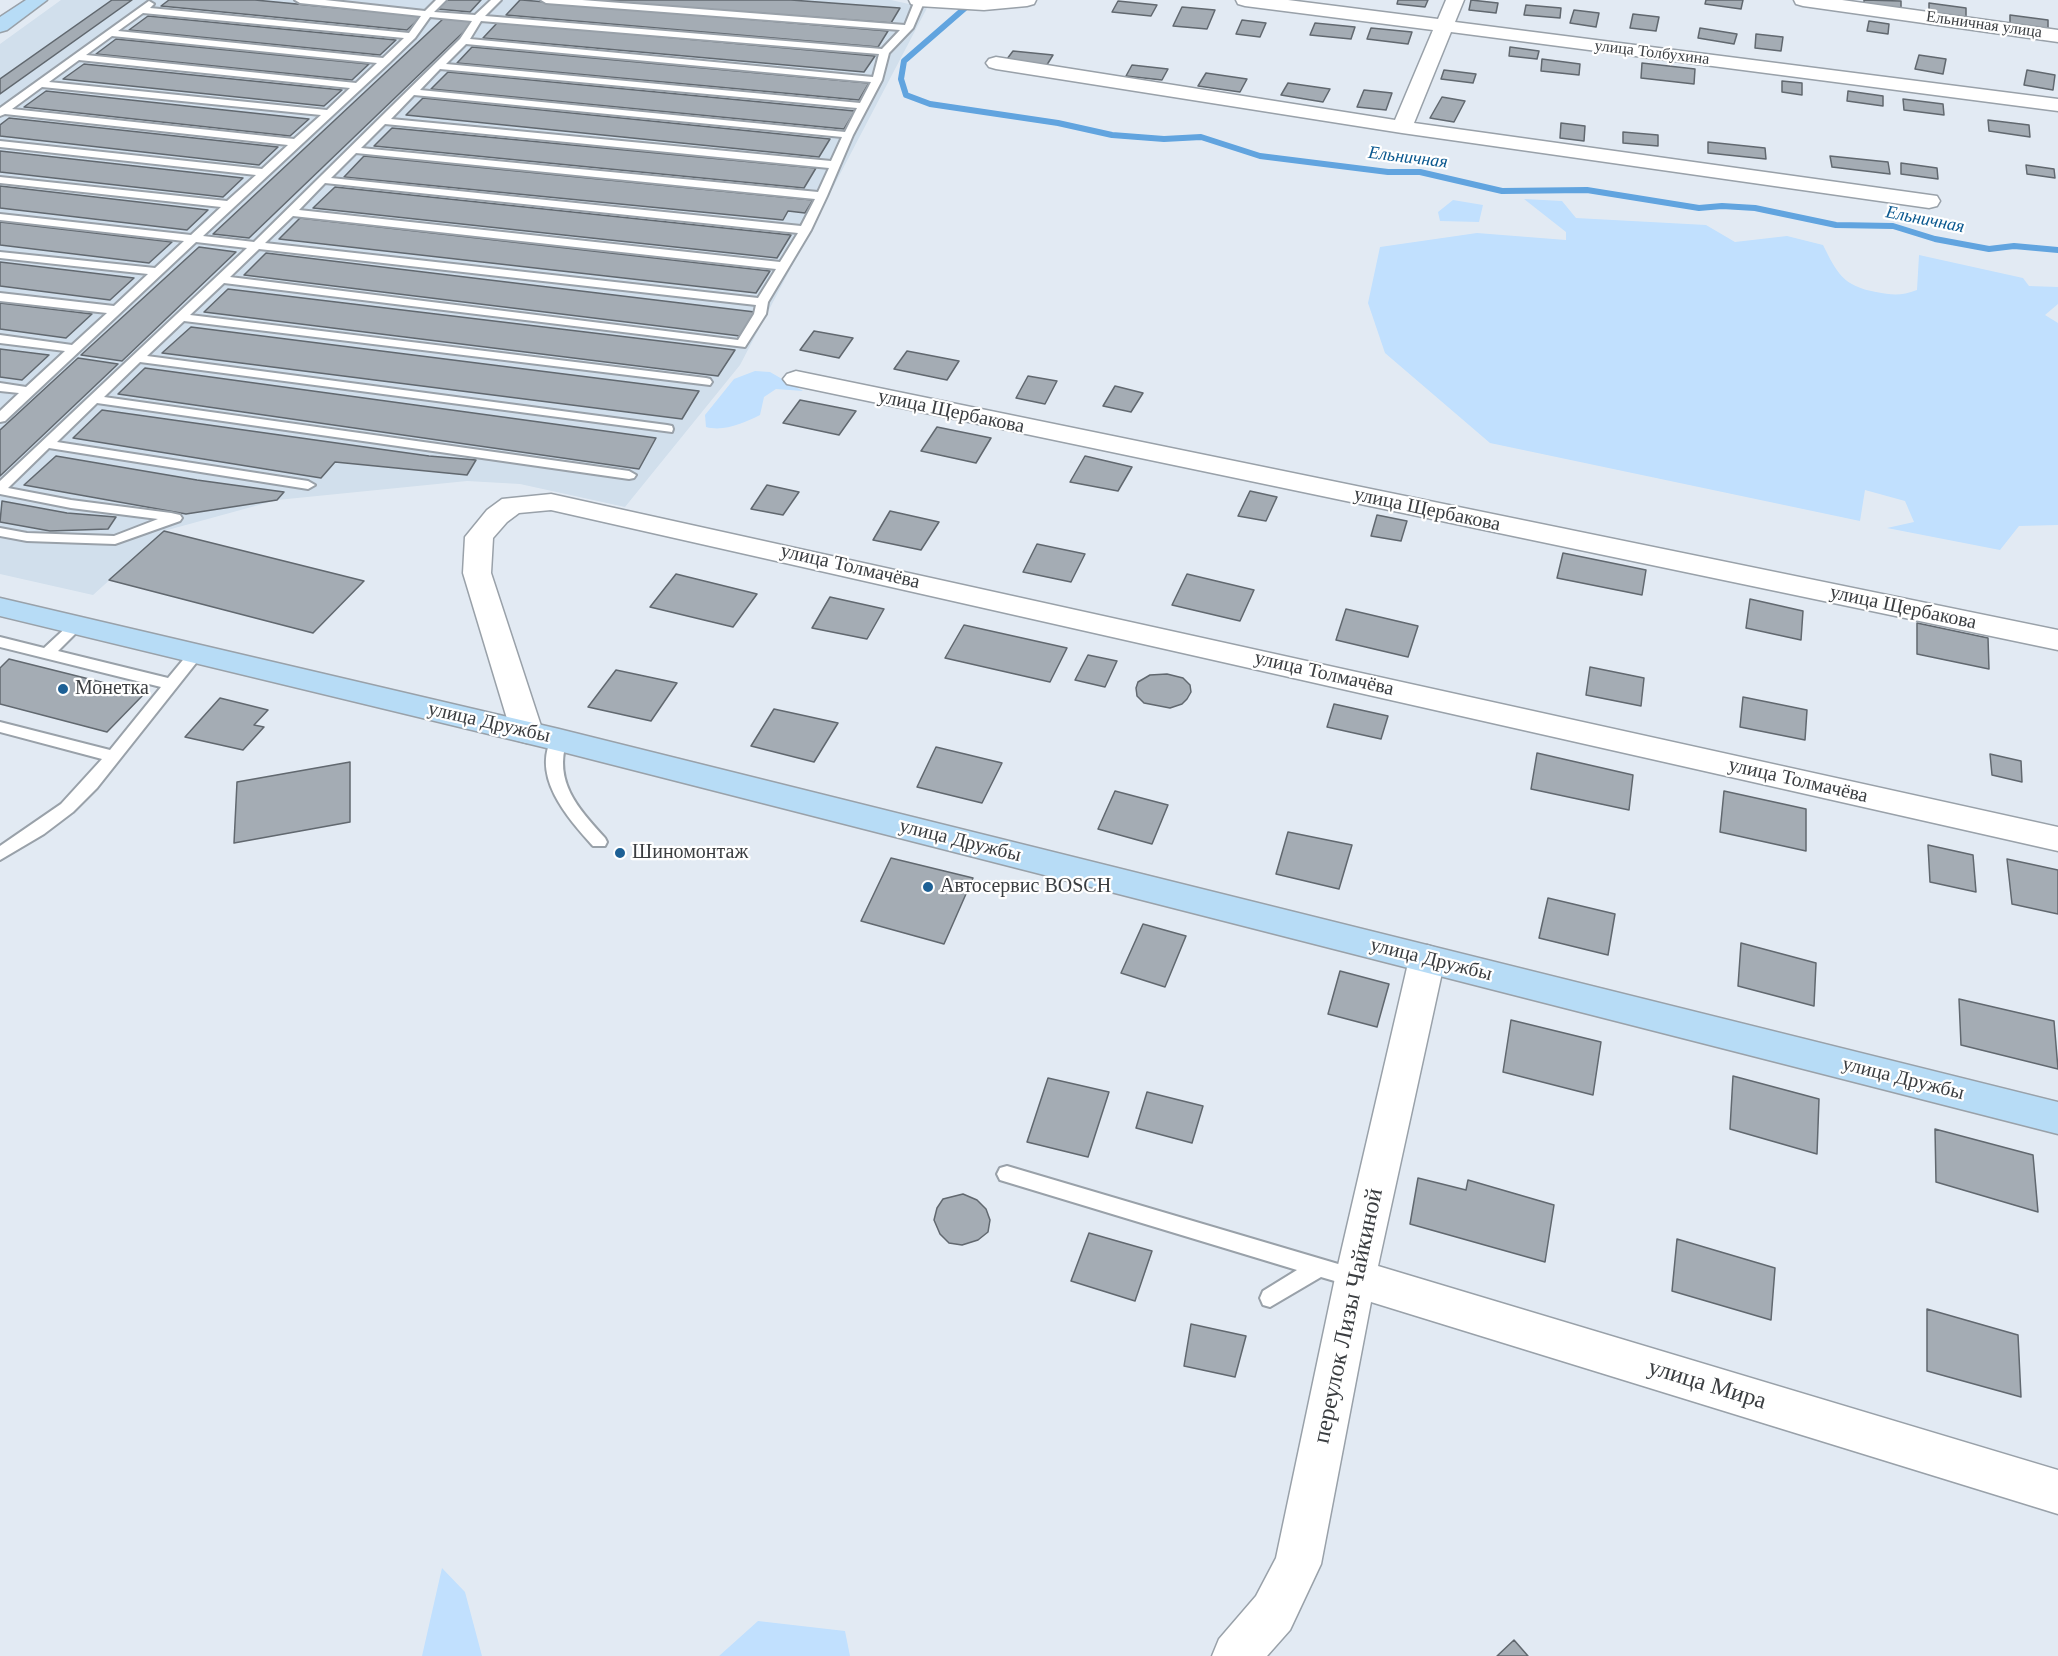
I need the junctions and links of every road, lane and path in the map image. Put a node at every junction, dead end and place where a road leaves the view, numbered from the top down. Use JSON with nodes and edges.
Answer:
{"nodes":[{"id":1,"x":38,"y":0,"type":"edge"},
{"id":2,"x":152,"y":0,"type":"edge"},
{"id":3,"x":300,"y":0,"type":"edge"},
{"id":4,"x":392,"y":0,"type":"edge"},
{"id":5,"x":441,"y":0,"type":"edge"},
{"id":6,"x":496,"y":0,"type":"edge"},
{"id":7,"x":546,"y":0,"type":"edge"},
{"id":8,"x":919,"y":0,"type":"edge"},
{"id":9,"x":1027,"y":0,"type":"edge"},
{"id":10,"x":1245,"y":0,"type":"edge"},
{"id":11,"x":1455,"y":0,"type":"edge"},
{"id":12,"x":1803,"y":0,"type":"edge"},
{"id":13,"x":332,"y":1,"type":"edge"},
{"id":14,"x":384,"y":8,"type":"junction"},
{"id":15,"x":143,"y":10,"type":"junction"},
{"id":16,"x":427,"y":14,"type":"junction"},
{"id":17,"x":478,"y":18,"type":"junction"},
{"id":18,"x":0,"y":26,"type":"edge"},
{"id":19,"x":1444,"y":26,"type":"junction"},
{"id":20,"x":908,"y":28,"type":"junction"},
{"id":21,"x":112,"y":33,"type":"junction"},
{"id":22,"x":412,"y":36,"type":"junction"},
{"id":23,"x":2058,"y":36,"type":"edge"},
{"id":24,"x":464,"y":41,"type":"junction"},
{"id":25,"x":884,"y":52,"type":"junction"},
{"id":26,"x":78,"y":57,"type":"junction"},
{"id":27,"x":386,"y":60,"type":"junction"},
{"id":28,"x":996,"y":63,"type":"dead end"},
{"id":29,"x":438,"y":66,"type":"junction"},
{"id":30,"x":877,"y":80,"type":"junction"},
{"id":31,"x":41,"y":84,"type":"junction"},
{"id":32,"x":358,"y":86,"type":"junction"},
{"id":33,"x":412,"y":92,"type":"junction"},
{"id":34,"x":2058,"y":105,"type":"edge"},
{"id":35,"x":863,"y":106,"type":"junction"},
{"id":36,"x":1,"y":112,"type":"edge"},
{"id":37,"x":329,"y":114,"type":"junction"},
{"id":38,"x":383,"y":121,"type":"junction"},
{"id":39,"x":1402,"y":127,"type":"junction"},
{"id":40,"x":848,"y":135,"type":"junction"},
{"id":41,"x":298,"y":143,"type":"junction"},
{"id":42,"x":0,"y":144,"type":"edge"},
{"id":43,"x":353,"y":150,"type":"junction"},
{"id":44,"x":835,"y":165,"type":"junction"},
{"id":45,"x":265,"y":173,"type":"junction"},
{"id":46,"x":0,"y":180,"type":"edge"},
{"id":47,"x":323,"y":180,"type":"junction"},
{"id":48,"x":822,"y":196,"type":"junction"},
{"id":49,"x":1929,"y":201,"type":"dead end"},
{"id":50,"x":230,"y":205,"type":"junction"},
{"id":51,"x":290,"y":212,"type":"junction"},
{"id":52,"x":0,"y":217,"type":"edge"},
{"id":53,"x":805,"y":230,"type":"junction"},
{"id":54,"x":194,"y":238,"type":"junction"},
{"id":55,"x":257,"y":245,"type":"junction"},
{"id":56,"x":0,"y":255,"type":"edge"},
{"id":57,"x":783,"y":266,"type":"junction"},
{"id":58,"x":158,"y":272,"type":"junction"},
{"id":59,"x":221,"y":279,"type":"junction"},
{"id":60,"x":0,"y":297,"type":"edge"},
{"id":61,"x":762,"y":302,"type":"junction"},
{"id":62,"x":116,"y":310,"type":"junction"},
{"id":63,"x":181,"y":317,"type":"junction"},
{"id":64,"x":0,"y":339,"type":"edge"},
{"id":65,"x":75,"y":349,"type":"junction"},
{"id":66,"x":137,"y":358,"type":"junction"},
{"id":67,"x":796,"y":379,"type":"dead end"},
{"id":68,"x":706,"y":382,"type":"dead end"},
{"id":69,"x":0,"y":387,"type":"edge"},
{"id":70,"x":29,"y":391,"type":"junction"},
{"id":71,"x":94,"y":399,"type":"junction"},
{"id":72,"x":0,"y":418,"type":"edge"},
{"id":73,"x":667,"y":429,"type":"dead end"},
{"id":74,"x":46,"y":444,"type":"junction"},
{"id":75,"x":629,"y":475,"type":"dead end"},
{"id":76,"x":308,"y":485,"type":"dead end"},
{"id":77,"x":0,"y":489,"type":"edge"},
{"id":78,"x":0,"y":532,"type":"edge"},
{"id":79,"x":0,"y":607,"type":"edge"},
{"id":80,"x":77,"y":625,"type":"junction"},
{"id":81,"x":2058,"y":640,"type":"edge"},
{"id":82,"x":0,"y":642,"type":"edge"},
{"id":83,"x":196,"y":653,"type":"junction"},
{"id":84,"x":46,"y":654,"type":"junction"},
{"id":85,"x":171,"y":684,"type":"junction"},
{"id":86,"x":0,"y":727,"type":"edge"},
{"id":87,"x":527,"y":732,"type":"junction"},
{"id":88,"x":559,"y":740,"type":"junction"},
{"id":89,"x":113,"y":756,"type":"junction"},
{"id":90,"x":2058,"y":839,"type":"edge"},
{"id":91,"x":599,"y":842,"type":"dead end"},
{"id":92,"x":0,"y":854,"type":"edge"},
{"id":93,"x":1426,"y":959,"type":"junction"},
{"id":94,"x":2058,"y":1118,"type":"edge"},
{"id":95,"x":1007,"y":1174,"type":"dead end"},
{"id":96,"x":1338,"y":1273,"type":"junction"},
{"id":97,"x":1270,"y":1298,"type":"dead end"},
{"id":98,"x":2058,"y":1492,"type":"edge"},
{"id":99,"x":1236,"y":1656,"type":"edge"}],
"edges":[{"from":1,"to":18,"type":"street"},
{"from":2,"to":15,"type":"lane"},
{"from":3,"to":13,"type":"lane"},
{"from":4,"to":14,"type":"lane"},
{"from":5,"to":16,"type":"lane"},
{"from":6,"to":17,"type":"lane"},
{"from":7,"to":20,"type":"lane"},
{"from":8,"to":9,"type":"street"},
{"from":8,"to":20,"type":"lane"},
{"from":10,"to":19,"type":"street","name":"улица Толбухина"},
{"from":11,"to":19,"type":"street"},
{"from":12,"to":23,"type":"street","name":"Ельничная улица"},
{"from":13,"to":14,"type":"lane"},
{"from":14,"to":16,"type":"lane"},
{"from":15,"to":21,"type":"lane"},
{"from":15,"to":22,"type":"lane"},
{"from":16,"to":17,"type":"lane"},
{"from":16,"to":22,"type":"lane"},
{"from":17,"to":24,"type":"lane"},
{"from":17,"to":25,"type":"lane"},
{"from":19,"to":34,"type":"street","name":"улица Толбухина"},
{"from":19,"to":39,"type":"street"},
{"from":20,"to":25,"type":"lane"},
{"from":21,"to":26,"type":"lane"},
{"from":21,"to":27,"type":"lane"},
{"from":22,"to":27,"type":"lane"},
{"from":24,"to":29,"type":"lane"},
{"from":24,"to":30,"type":"lane"},
{"from":25,"to":30,"type":"lane"},
{"from":26,"to":31,"type":"lane"},
{"from":26,"to":32,"type":"lane"},
{"from":27,"to":32,"type":"lane"},
{"from":28,"to":39,"type":"street"},
{"from":29,"to":33,"type":"lane"},
{"from":29,"to":35,"type":"lane"},
{"from":30,"to":35,"type":"lane"},
{"from":31,"to":36,"type":"lane"},
{"from":31,"to":37,"type":"lane"},
{"from":32,"to":37,"type":"lane"},
{"from":33,"to":38,"type":"lane"},
{"from":33,"to":40,"type":"lane"},
{"from":35,"to":40,"type":"lane"},
{"from":36,"to":41,"type":"lane"},
{"from":37,"to":41,"type":"lane"},
{"from":38,"to":43,"type":"lane"},
{"from":38,"to":44,"type":"lane"},
{"from":39,"to":49,"type":"street"},
{"from":40,"to":44,"type":"lane"},
{"from":41,"to":45,"type":"lane"},
{"from":42,"to":45,"type":"lane"},
{"from":43,"to":47,"type":"lane"},
{"from":43,"to":48,"type":"lane"},
{"from":44,"to":48,"type":"lane"},
{"from":45,"to":50,"type":"lane"},
{"from":46,"to":50,"type":"lane"},
{"from":47,"to":51,"type":"lane"},
{"from":47,"to":53,"type":"lane"},
{"from":48,"to":53,"type":"lane"},
{"from":50,"to":54,"type":"lane"},
{"from":51,"to":55,"type":"lane"},
{"from":51,"to":57,"type":"lane"},
{"from":52,"to":54,"type":"lane"},
{"from":53,"to":57,"type":"lane"},
{"from":54,"to":55,"type":"lane"},
{"from":54,"to":58,"type":"lane"},
{"from":55,"to":59,"type":"lane"},
{"from":55,"to":61,"type":"lane"},
{"from":56,"to":58,"type":"lane"},
{"from":57,"to":61,"type":"lane"},
{"from":58,"to":62,"type":"lane"},
{"from":59,"to":61,"type":"lane"},
{"from":59,"to":63,"type":"lane"},
{"from":60,"to":62,"type":"lane"},
{"from":62,"to":65,"type":"lane"},
{"from":63,"to":66,"type":"lane"},
{"from":63,"to":68,"type":"lane"},
{"from":64,"to":65,"type":"lane"},
{"from":65,"to":70,"type":"lane"},
{"from":66,"to":71,"type":"lane"},
{"from":66,"to":73,"type":"lane"},
{"from":67,"to":81,"type":"street","name":"улица Щербакова"},
{"from":69,"to":70,"type":"lane"},
{"from":70,"to":72,"type":"lane"},
{"from":71,"to":74,"type":"lane"},
{"from":71,"to":75,"type":"lane"},
{"from":74,"to":76,"type":"lane"},
{"from":74,"to":77,"type":"lane"},
{"from":77,"to":78,"type":"lane"},
{"from":79,"to":80,"type":"street","name":"улица Дружбы"},
{"from":80,"to":83,"type":"street","name":"улица Дружбы"},
{"from":80,"to":84,"type":"lane"},
{"from":82,"to":84,"type":"lane"},
{"from":83,"to":85,"type":"lane"},
{"from":83,"to":87,"type":"street","name":"улица Дружбы"},
{"from":84,"to":85,"type":"lane"},
{"from":85,"to":89,"type":"lane"},
{"from":86,"to":89,"type":"lane"},
{"from":87,"to":88,"type":"street","name":"улица Дружбы"},
{"from":87,"to":90,"type":"street","name":"улица Толмачёва"},
{"from":88,"to":91,"type":"lane"},
{"from":88,"to":93,"type":"street","name":"улица Дружбы"},
{"from":89,"to":92,"type":"lane"},
{"from":93,"to":94,"type":"street","name":"улица Дружбы"},
{"from":93,"to":96,"type":"street","name":"переулок Лизы Чайкиной"},
{"from":95,"to":96,"type":"lane"},
{"from":96,"to":97,"type":"lane"},
{"from":96,"to":98,"type":"street","name":"улица Мира"},
{"from":96,"to":99,"type":"street","name":"переулок Лизы Чайкиной"}]}
